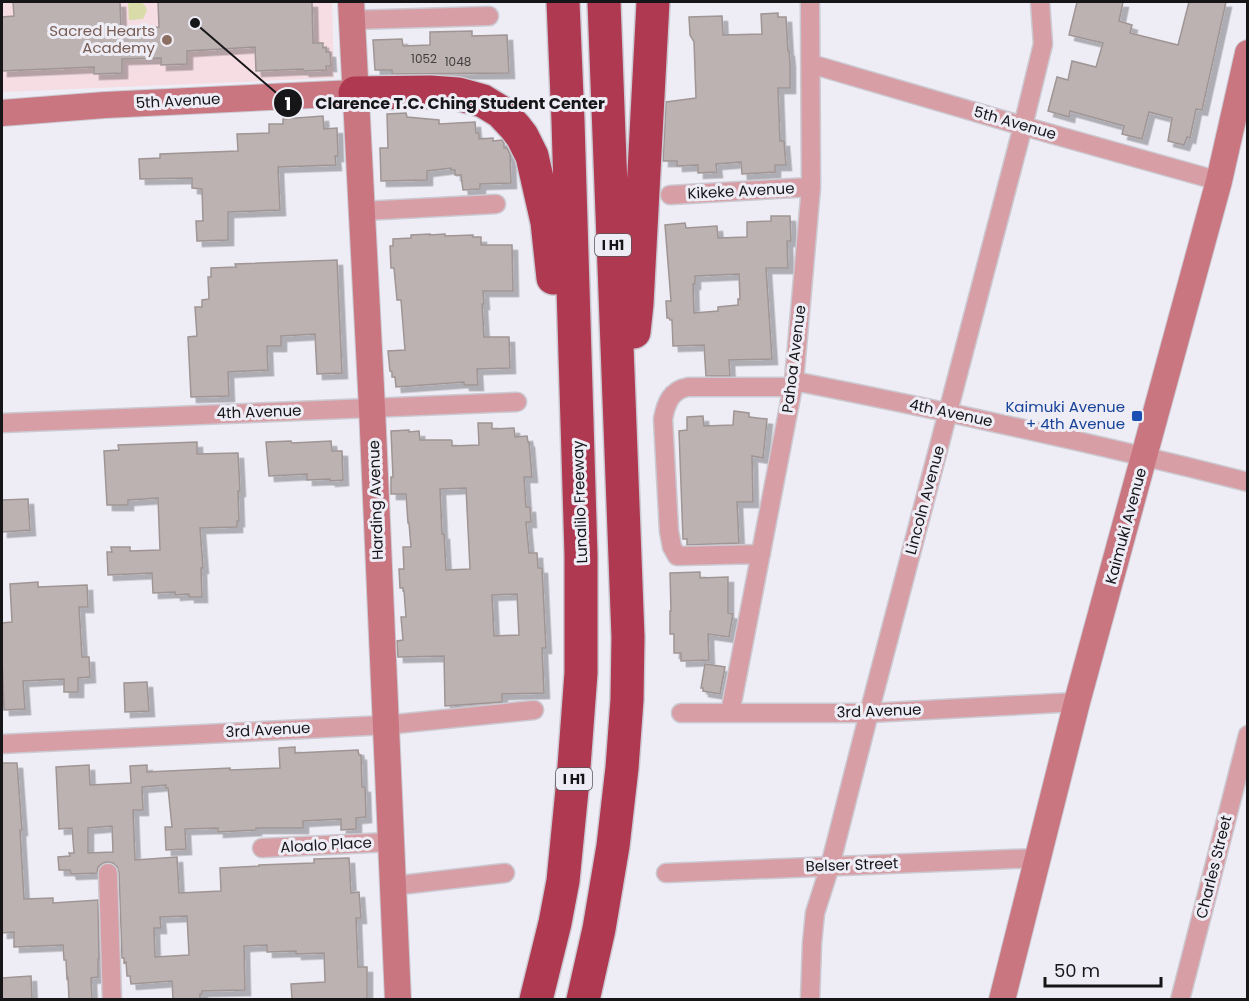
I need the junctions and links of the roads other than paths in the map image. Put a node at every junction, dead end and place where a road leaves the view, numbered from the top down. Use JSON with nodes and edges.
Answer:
{"nodes":[{"id":1,"x":562,"y":2,"type":"edge"},
{"id":2,"x":604,"y":2,"type":"edge"},
{"id":3,"x":653,"y":2,"type":"edge"},
{"id":4,"x":810,"y":2,"type":"edge"},
{"id":5,"x":1040,"y":2,"type":"edge"},
{"id":6,"x":352,"y":11,"type":"edge"},
{"id":7,"x":489,"y":16,"type":"dead end"},
{"id":8,"x":1248,"y":53,"type":"edge"},
{"id":9,"x":811,"y":64,"type":"junction"},
{"id":10,"x":355,"y":93,"type":"junction"},
{"id":11,"x":2,"y":113,"type":"edge"},
{"id":12,"x":1023,"y":126,"type":"junction"},
{"id":13,"x":1220,"y":181,"type":"junction"},
{"id":14,"x":811,"y":187,"type":"junction"},
{"id":15,"x":670,"y":195,"type":"dead end"},
{"id":16,"x":496,"y":204,"type":"dead end"},
{"id":17,"x":363,"y":211,"type":"junction"},
{"id":18,"x":793,"y":384,"type":"junction"},
{"id":19,"x":517,"y":402,"type":"dead end"},
{"id":20,"x":372,"y":408,"type":"junction"},
{"id":21,"x":949,"y":412,"type":"junction"},
{"id":22,"x":2,"y":423,"type":"edge"},
{"id":23,"x":1145,"y":456,"type":"junction"},
{"id":24,"x":1248,"y":482,"type":"edge"},
{"id":25,"x":623,"y":488,"type":"junction"},
{"id":26,"x":761,"y":554,"type":"junction"},
{"id":27,"x":581,"y":555,"type":"junction"},
{"id":28,"x":1077,"y":702,"type":"junction"},
{"id":29,"x":534,"y":710,"type":"dead end"},
{"id":30,"x":681,"y":713,"type":"dead end"},
{"id":31,"x":730,"y":713,"type":"junction"},
{"id":32,"x":869,"y":713,"type":"junction"},
{"id":33,"x":386,"y":725,"type":"junction"},
{"id":34,"x":1248,"y":735,"type":"edge"},
{"id":35,"x":2,"y":744,"type":"edge"},
{"id":36,"x":391,"y":842,"type":"junction"},
{"id":37,"x":262,"y":848,"type":"dead end"},
{"id":38,"x":1038,"y":858,"type":"junction"},
{"id":39,"x":830,"y":866,"type":"junction"},
{"id":40,"x":108,"y":873,"type":"dead end"},
{"id":41,"x":505,"y":873,"type":"dead end"},
{"id":42,"x":666,"y":873,"type":"dead end"},
{"id":43,"x":392,"y":886,"type":"junction"},
{"id":44,"x":112,"y":999,"type":"edge"},
{"id":45,"x":398,"y":999,"type":"edge"},
{"id":46,"x":536,"y":999,"type":"edge"},
{"id":47,"x":583,"y":999,"type":"edge"},
{"id":48,"x":810,"y":999,"type":"edge"},
{"id":49,"x":1002,"y":999,"type":"edge"},
{"id":50,"x":1180,"y":999,"type":"edge"}],
"edges":[{"from":1,"to":27,"type":"highway","name":"Lunalilo Freeway","number":"I H1"},
{"from":2,"to":25,"type":"highway","number":"I H1"},
{"from":3,"to":25,"type":"highway"},
{"from":4,"to":9,"type":"street","name":"Pahoa Avenue"},
{"from":5,"to":12,"type":"street","name":"Lincoln Avenue"},
{"from":6,"to":7,"type":"street"},
{"from":6,"to":10,"type":"street","name":"Harding Avenue"},
{"from":8,"to":13,"type":"street","name":"Kaimuki Avenue"},
{"from":9,"to":12,"type":"street","name":"5th Avenue"},
{"from":9,"to":14,"type":"street","name":"Pahoa Avenue"},
{"from":10,"to":11,"type":"street","name":"5th Avenue"},
{"from":10,"to":17,"type":"street","name":"Harding Avenue"},
{"from":10,"to":27,"type":"highway"},
{"from":12,"to":13,"type":"street","name":"5th Avenue"},
{"from":12,"to":21,"type":"street","name":"Lincoln Avenue"},
{"from":13,"to":23,"type":"street","name":"Kaimuki Avenue"},
{"from":14,"to":15,"type":"street","name":"Kikeke Avenue"},
{"from":14,"to":18,"type":"street","name":"Pahoa Avenue"},
{"from":16,"to":17,"type":"street"},
{"from":17,"to":20,"type":"street","name":"Harding Avenue"},
{"from":18,"to":21,"type":"street","name":"4th Avenue"},
{"from":18,"to":26,"type":"street","name":"Pahoa Avenue"},
{"from":18,"to":26,"type":"street","name":"4th Avenue"},
{"from":19,"to":20,"type":"street","name":"4th Avenue"},
{"from":20,"to":22,"type":"street","name":"4th Avenue"},
{"from":20,"to":33,"type":"street","name":"Harding Avenue"},
{"from":21,"to":23,"type":"street","name":"4th Avenue"},
{"from":21,"to":32,"type":"street","name":"Lincoln Avenue"},
{"from":23,"to":24,"type":"street","name":"4th Avenue"},
{"from":23,"to":28,"type":"street","name":"Kaimuki Avenue"},
{"from":25,"to":47,"type":"highway","number":"I H1"},
{"from":26,"to":31,"type":"street","name":"Pahoa Avenue"},
{"from":27,"to":46,"type":"highway","name":"Lunalilo Freeway","number":"I H1"},
{"from":28,"to":32,"type":"street","name":"3rd Avenue"},
{"from":28,"to":38,"type":"street","name":"Kaimuki Avenue"},
{"from":29,"to":33,"type":"street","name":"3rd Avenue"},
{"from":30,"to":31,"type":"street","name":"3rd Avenue"},
{"from":31,"to":32,"type":"street","name":"3rd Avenue"},
{"from":32,"to":39,"type":"street","name":"Lincoln Avenue"},
{"from":33,"to":35,"type":"street","name":"3rd Avenue"},
{"from":33,"to":36,"type":"street","name":"Harding Avenue"},
{"from":34,"to":50,"type":"street","name":"Charles Street"},
{"from":36,"to":37,"type":"street","name":"Aloalo Place"},
{"from":36,"to":43,"type":"street","name":"Harding Avenue"},
{"from":38,"to":39,"type":"street","name":"Belser Street"},
{"from":38,"to":49,"type":"street","name":"Kaimuki Avenue"},
{"from":39,"to":42,"type":"street","name":"Belser Street"},
{"from":39,"to":48,"type":"street","name":"Lincoln Avenue"},
{"from":40,"to":44,"type":"street"},
{"from":41,"to":43,"type":"street"},
{"from":43,"to":45,"type":"street","name":"Harding Avenue"}]}
